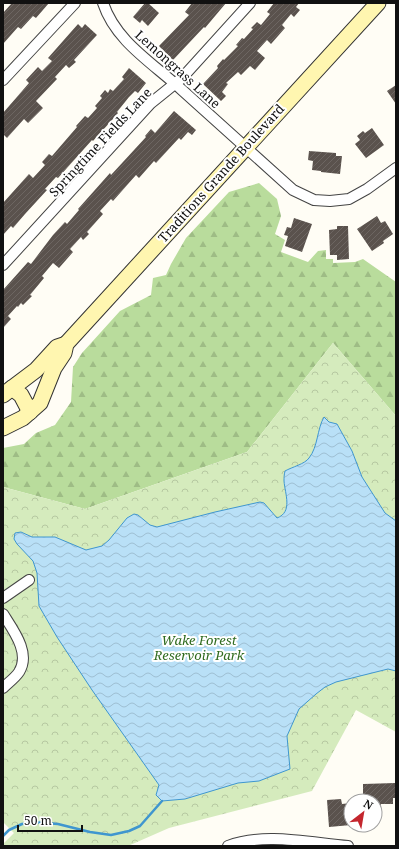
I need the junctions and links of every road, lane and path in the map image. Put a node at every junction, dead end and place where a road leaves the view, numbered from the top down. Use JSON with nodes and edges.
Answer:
{"nodes":[{"id":1,"x":75,"y":3,"type":"edge"},
{"id":2,"x":103,"y":3,"type":"edge"},
{"id":3,"x":250,"y":3,"type":"edge"},
{"id":4,"x":378,"y":3,"type":"edge"},
{"id":5,"x":3,"y":80,"type":"edge"},
{"id":6,"x":176,"y":84,"type":"junction"},
{"id":7,"x":245,"y":147,"type":"junction"},
{"id":8,"x":396,"y":168,"type":"edge"},
{"id":9,"x":3,"y":265,"type":"edge"},
{"id":10,"x":66,"y":344,"type":"junction"},
{"id":11,"x":7,"y":391,"type":"edge"},
{"id":12,"x":30,"y":412,"type":"junction"},
{"id":13,"x":3,"y":428,"type":"edge"},
{"id":14,"x":30,"y":580,"type":"dead end"},
{"id":15,"x":3,"y":598,"type":"edge"},
{"id":16,"x":3,"y":614,"type":"edge"},
{"id":17,"x":3,"y":688,"type":"edge"},
{"id":18,"x":228,"y":846,"type":"edge"},
{"id":19,"x":348,"y":846,"type":"edge"}],
"edges":[{"from":1,"to":5,"type":"street"},
{"from":2,"to":6,"type":"street","name":"Lemongrass Lane"},
{"from":3,"to":6,"type":"street","name":"Springtime Fields Lane"},
{"from":4,"to":7,"type":"main road","name":"Traditions Grande Boulevard"},
{"from":6,"to":7,"type":"street","name":"Lemongrass Lane"},
{"from":6,"to":9,"type":"street","name":"Springtime Fields Lane"},
{"from":7,"to":8,"type":"street","name":"Lemongrass Lane"},
{"from":7,"to":10,"type":"main road","name":"Traditions Grande Boulevard"},
{"from":10,"to":11,"type":"main road","name":"Traditions Grande Boulevard"},
{"from":10,"to":12,"type":"main road","name":"Traditions Grande Boulevard"},
{"from":11,"to":12,"type":"main road"},
{"from":12,"to":13,"type":"main road","name":"Traditions Grande Boulevard"},
{"from":14,"to":15,"type":"street"},
{"from":16,"to":17,"type":"street"},
{"from":18,"to":19,"type":"street"}]}
